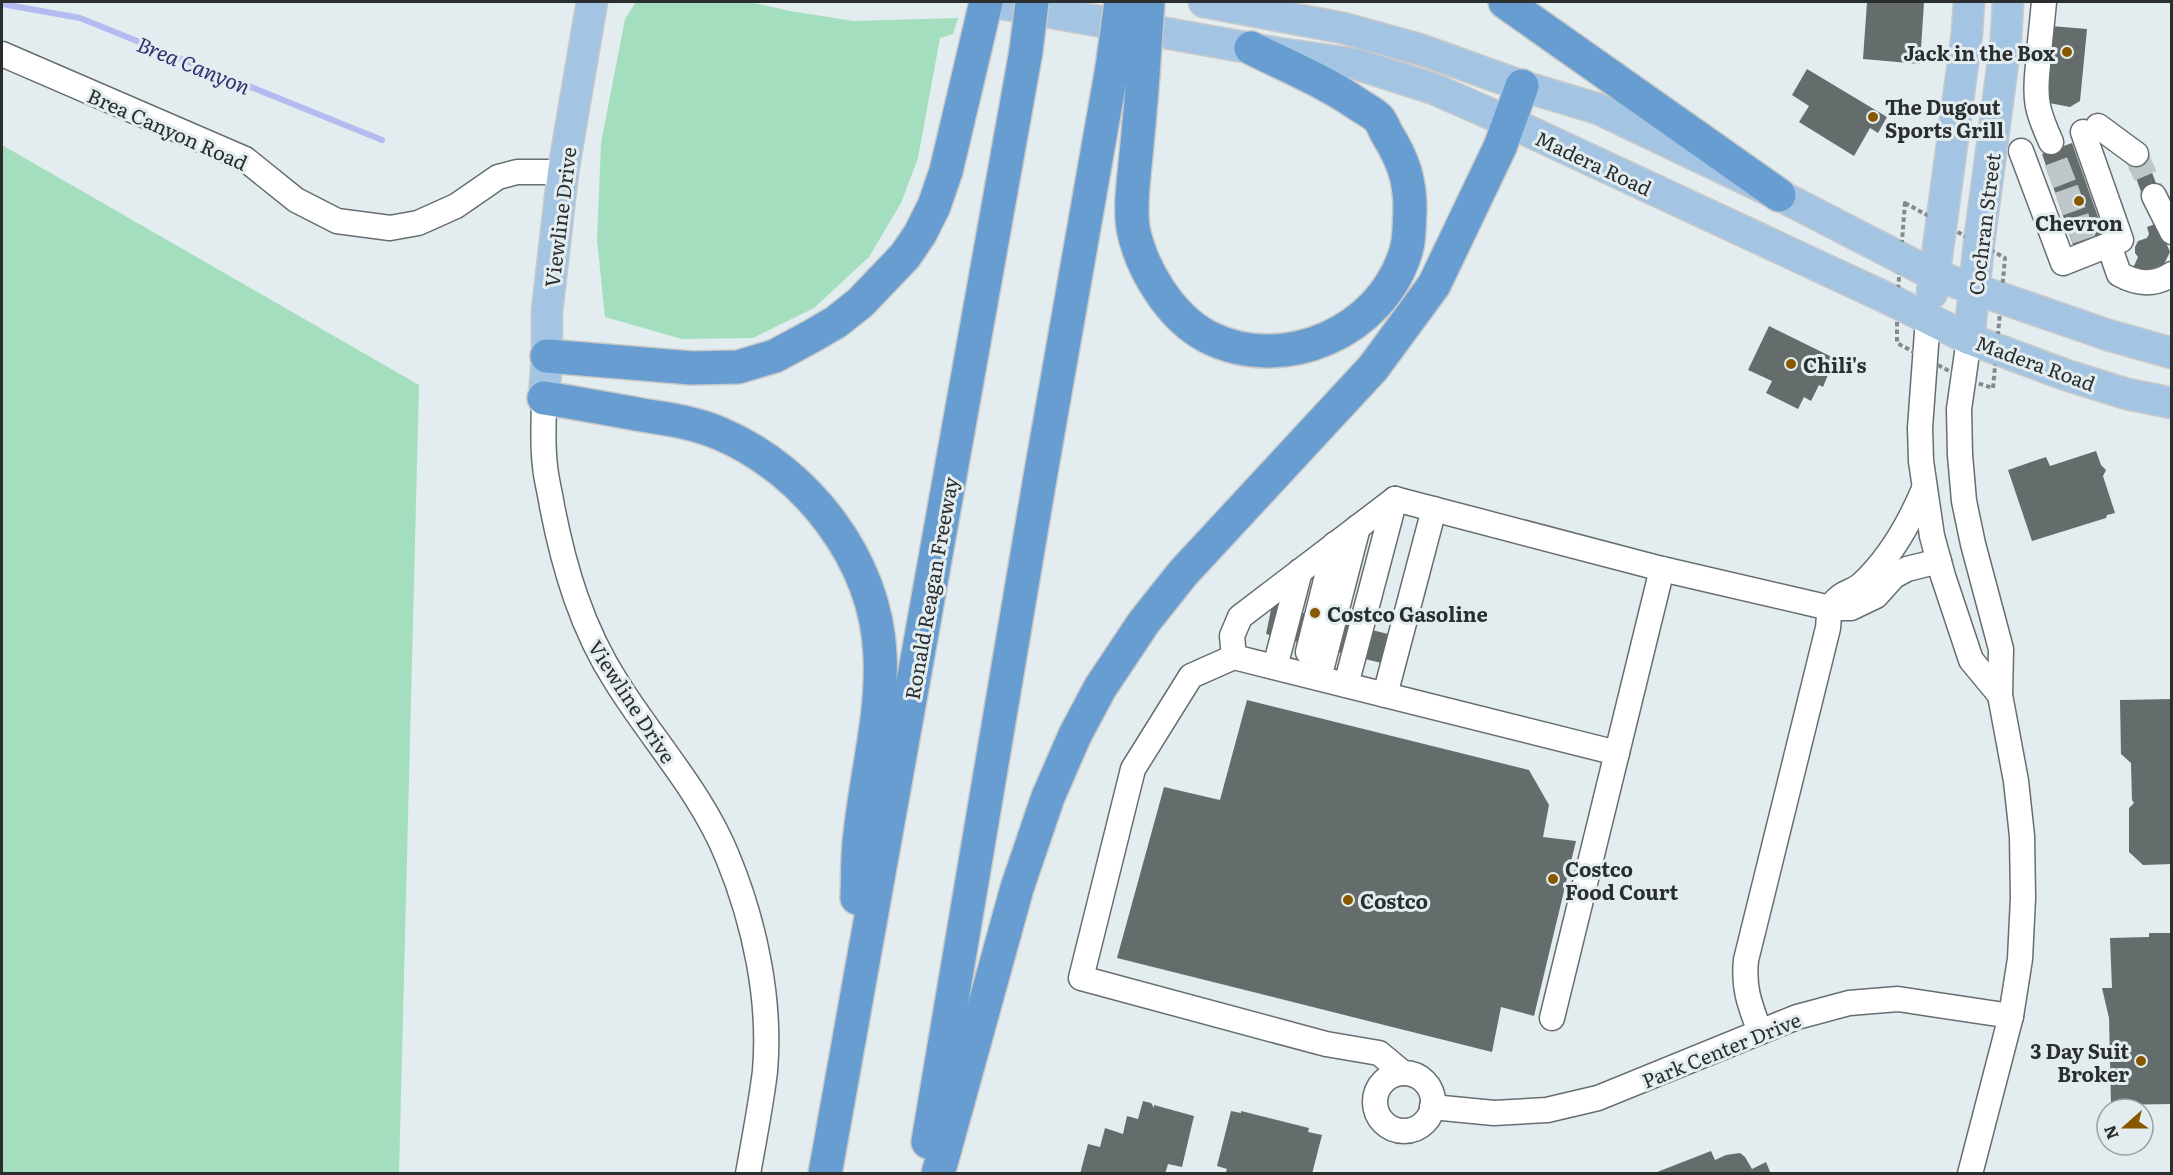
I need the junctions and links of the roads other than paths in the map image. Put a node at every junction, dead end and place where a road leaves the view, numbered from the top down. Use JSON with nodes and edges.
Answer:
{"nodes":[{"id":1,"x":592,"y":2,"type":"edge"},
{"id":2,"x":986,"y":2,"type":"edge"},
{"id":3,"x":991,"y":2,"type":"edge"},
{"id":4,"x":1032,"y":2,"type":"edge"},
{"id":5,"x":1121,"y":2,"type":"edge"},
{"id":6,"x":1148,"y":2,"type":"edge"},
{"id":7,"x":1204,"y":2,"type":"edge"},
{"id":8,"x":1505,"y":2,"type":"edge"},
{"id":9,"x":1969,"y":2,"type":"edge"},
{"id":10,"x":2008,"y":2,"type":"edge"},
{"id":11,"x":2044,"y":2,"type":"edge"},
{"id":12,"x":1251,"y":48,"type":"junction"},
{"id":13,"x":2,"y":54,"type":"edge"},
{"id":14,"x":1128,"y":71,"type":"junction"},
{"id":15,"x":1522,"y":86,"type":"junction"},
{"id":16,"x":1509,"y":122,"type":"junction"},
{"id":17,"x":2050,"y":142,"type":"dead end"},
{"id":18,"x":2021,"y":152,"type":"dead end"},
{"id":19,"x":2136,"y":154,"type":"tunnel mouth"},
{"id":20,"x":563,"y":172,"type":"junction"},
{"id":21,"x":1779,"y":195,"type":"junction"},
{"id":22,"x":2154,"y":196,"type":"tunnel mouth"},
{"id":23,"x":2172,"y":232,"type":"edge"},
{"id":24,"x":2109,"y":245,"type":"junction"},
{"id":25,"x":2172,"y":274,"type":"edge"},
{"id":26,"x":1935,"y":275,"type":"junction"},
{"id":27,"x":1974,"y":290,"type":"junction"},
{"id":28,"x":1928,"y":318,"type":"junction"},
{"id":29,"x":1969,"y":339,"type":"junction"},
{"id":30,"x":2172,"y":353,"type":"edge"},
{"id":31,"x":547,"y":356,"type":"junction"},
{"id":32,"x":544,"y":398,"type":"junction"},
{"id":33,"x":2172,"y":403,"type":"edge"},
{"id":34,"x":1924,"y":489,"type":"junction"},
{"id":35,"x":1414,"y":504,"type":"junction"},
{"id":36,"x":1366,"y":520,"type":"junction"},
{"id":37,"x":1328,"y":549,"type":"junction"},
{"id":38,"x":1939,"y":561,"type":"junction"},
{"id":39,"x":1662,"y":568,"type":"junction"},
{"id":40,"x":1293,"y":576,"type":"junction"},
{"id":41,"x":1830,"y":608,"type":"junction"},
{"id":42,"x":1234,"y":657,"type":"junction"},
{"id":43,"x":1324,"y":679,"type":"junction"},
{"id":44,"x":2000,"y":695,"type":"junction"},
{"id":45,"x":1617,"y":753,"type":"junction"},
{"id":46,"x":2011,"y":1016,"type":"junction"},
{"id":47,"x":1552,"y":1018,"type":"dead end"},
{"id":48,"x":851,"y":1025,"type":"junction"},
{"id":49,"x":1760,"y":1032,"type":"junction"},
{"id":50,"x":1403,"y":1073,"type":"junction"},
{"id":51,"x":1432,"y":1107,"type":"junction"},
{"id":52,"x":748,"y":1173,"type":"edge"},
{"id":53,"x":825,"y":1173,"type":"edge"},
{"id":54,"x":923,"y":1173,"type":"edge"},
{"id":55,"x":938,"y":1173,"type":"edge"},
{"id":56,"x":1970,"y":1173,"type":"edge"}],
"edges":[{"from":1,"to":20,"type":"main road","name":"Viewline Drive"},
{"from":2,"to":31,"type":"highway"},
{"from":3,"to":12,"type":"main road","name":"Madera Road"},
{"from":4,"to":48,"type":"highway","name":"Ronald Reagan Freeway","bridge":true},
{"from":5,"to":14,"type":"highway","bridge":true},
{"from":6,"to":14,"type":"highway","bridge":true},
{"from":7,"to":15,"type":"main road"},
{"from":8,"to":21,"type":"highway"},
{"from":9,"to":26,"type":"main road","name":"Cochran Street"},
{"from":10,"to":27,"type":"main road","name":"Cochran Street"},
{"from":11,"to":17,"type":"street"},
{"from":12,"to":14,"type":"highway"},
{"from":12,"to":16,"type":"main road","name":"Madera Road"},
{"from":13,"to":20,"type":"street","name":"Brea Canyon Road"},
{"from":14,"to":54,"type":"highway"},
{"from":15,"to":16,"type":"highway"},
{"from":15,"to":21,"type":"main road"},
{"from":16,"to":28,"type":"main road","name":"Madera Road"},
{"from":16,"to":55,"type":"highway"},
{"from":18,"to":24,"type":"street"},
{"from":19,"to":24,"type":"street"},
{"from":20,"to":31,"type":"main road","name":"Viewline Drive"},
{"from":21,"to":26,"type":"main road"},
{"from":22,"to":23,"type":"street"},
{"from":24,"to":25,"type":"street"},
{"from":26,"to":27,"type":"main road"},
{"from":26,"to":28,"type":"main road","name":"Cochran Street"},
{"from":27,"to":29,"type":"main road","name":"Cochran Street"},
{"from":27,"to":30,"type":"main road"},
{"from":28,"to":29,"type":"main road","name":"Madera Road"},
{"from":28,"to":34,"type":"street"},
{"from":29,"to":33,"type":"main road","name":"Madera Road"},
{"from":29,"to":44,"type":"street"},
{"from":31,"to":32,"type":"main road","name":"Viewline Drive"},
{"from":32,"to":48,"type":"highway"},
{"from":32,"to":52,"type":"street","name":"Viewline Drive"},
{"from":34,"to":38,"type":"street"},
{"from":34,"to":41,"type":"street"},
{"from":35,"to":36,"type":"street"},
{"from":35,"to":39,"type":"street"},
{"from":35,"to":43,"type":"street"},
{"from":35,"to":43,"type":"street"},
{"from":36,"to":37,"type":"street"},
{"from":36,"to":43,"type":"street"},
{"from":37,"to":40,"type":"street"},
{"from":37,"to":43,"type":"street"},
{"from":38,"to":41,"type":"street"},
{"from":38,"to":44,"type":"street"},
{"from":39,"to":41,"type":"street"},
{"from":39,"to":45,"type":"street"},
{"from":40,"to":42,"type":"street"},
{"from":40,"to":43,"type":"street"},
{"from":41,"to":49,"type":"street"},
{"from":42,"to":43,"type":"street"},
{"from":42,"to":50,"type":"street"},
{"from":43,"to":45,"type":"street"},
{"from":44,"to":46,"type":"street"},
{"from":45,"to":47,"type":"street"},
{"from":46,"to":49,"type":"street","name":"Park Center Drive"},
{"from":46,"to":56,"type":"street"},
{"from":48,"to":53,"type":"highway","name":"Ronald Reagan Freeway"},
{"from":49,"to":51,"type":"street","name":"Park Center Drive"},
{"from":50,"to":51,"type":"street"},
{"from":50,"to":51,"type":"street"}]}
